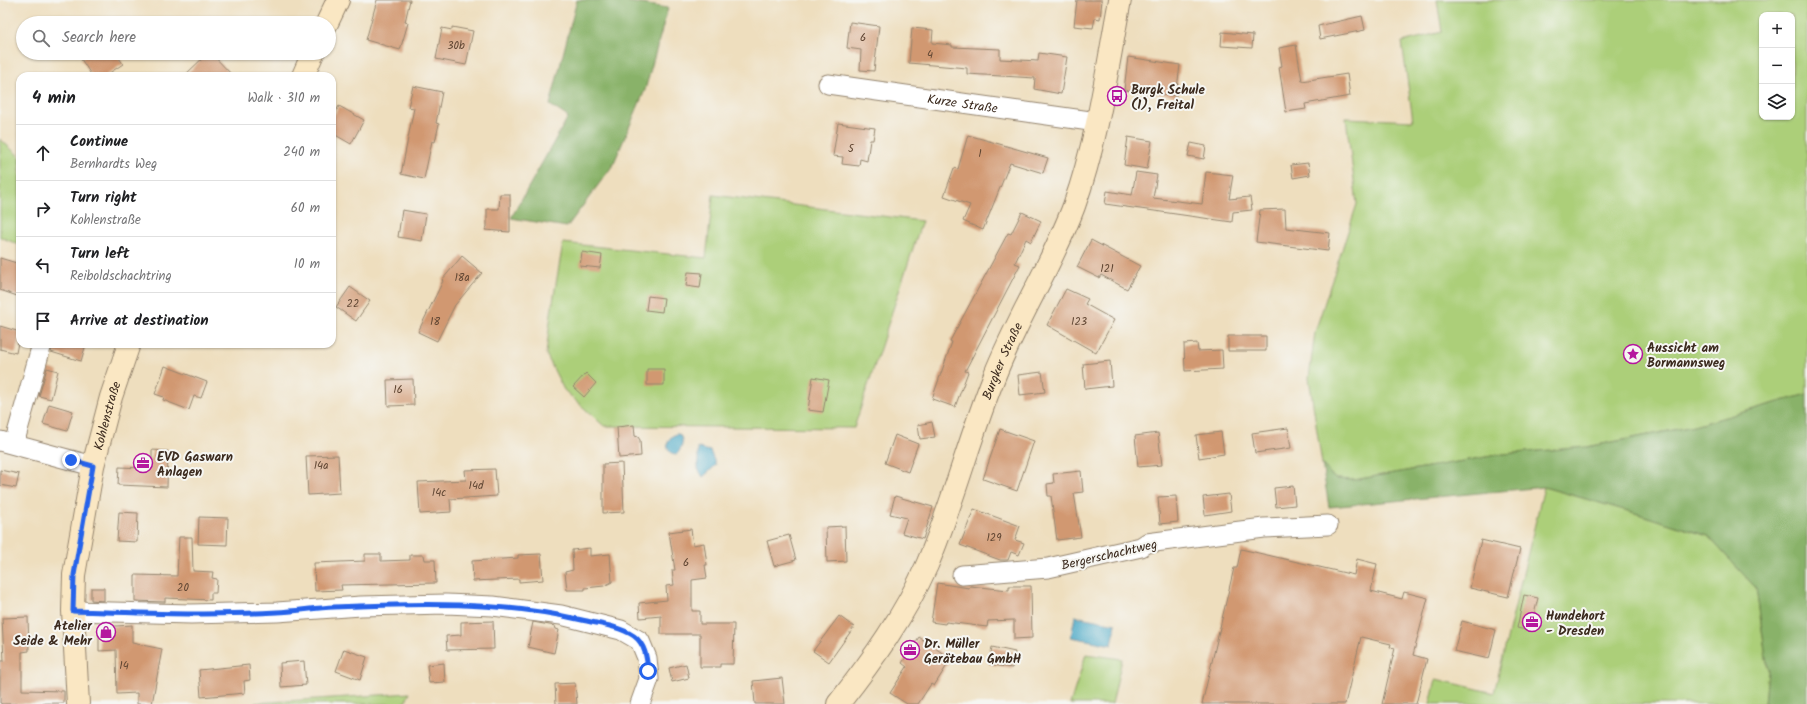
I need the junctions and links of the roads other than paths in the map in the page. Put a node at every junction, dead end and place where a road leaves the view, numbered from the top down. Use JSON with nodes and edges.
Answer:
{"nodes":[{"id":1,"x":338,"y":0,"type":"edge"},
{"id":2,"x":1120,"y":0,"type":"edge"},
{"id":3,"x":330,"y":16,"type":"edge"},
{"id":4,"x":310,"y":60,"type":"edge"},
{"id":5,"x":305,"y":72,"type":"edge"},
{"id":6,"x":828,"y":84,"type":"dead end"},
{"id":7,"x":1097,"y":122,"type":"junction"},
{"id":8,"x":41,"y":348,"type":"edge"},
{"id":9,"x":128,"y":348,"type":"edge"},
{"id":10,"x":7,"y":442,"type":"edge"},
{"id":11,"x":93,"y":466,"type":"junction"},
{"id":12,"x":1328,"y":525,"type":"dead end"},
{"id":13,"x":962,"y":575,"type":"dead end"},
{"id":14,"x":73,"y":611,"type":"junction"},
{"id":15,"x":78,"y":704,"type":"edge"},
{"id":16,"x":640,"y":704,"type":"edge"},
{"id":17,"x":838,"y":704,"type":"edge"}],
"edges":[{"from":1,"to":3,"type":"main road"},
{"from":2,"to":7,"type":"main road","name":"Burgker Straße"},
{"from":4,"to":5,"type":"main road"},
{"from":6,"to":7,"type":"street","name":"Kurze Straße"},
{"from":7,"to":17,"type":"main road","name":"Burgker Straße"},
{"from":8,"to":10,"type":"street"},
{"from":9,"to":11,"type":"main road","name":"Kohlenstraße"},
{"from":10,"to":11,"type":"street"},
{"from":11,"to":14,"type":"main road","name":"Kohlenstraße"},
{"from":12,"to":13,"type":"street","name":"Bergerschachtweg"},
{"from":14,"to":15,"type":"main road","name":"Kohlenstraße"},
{"from":14,"to":16,"type":"street"}]}
